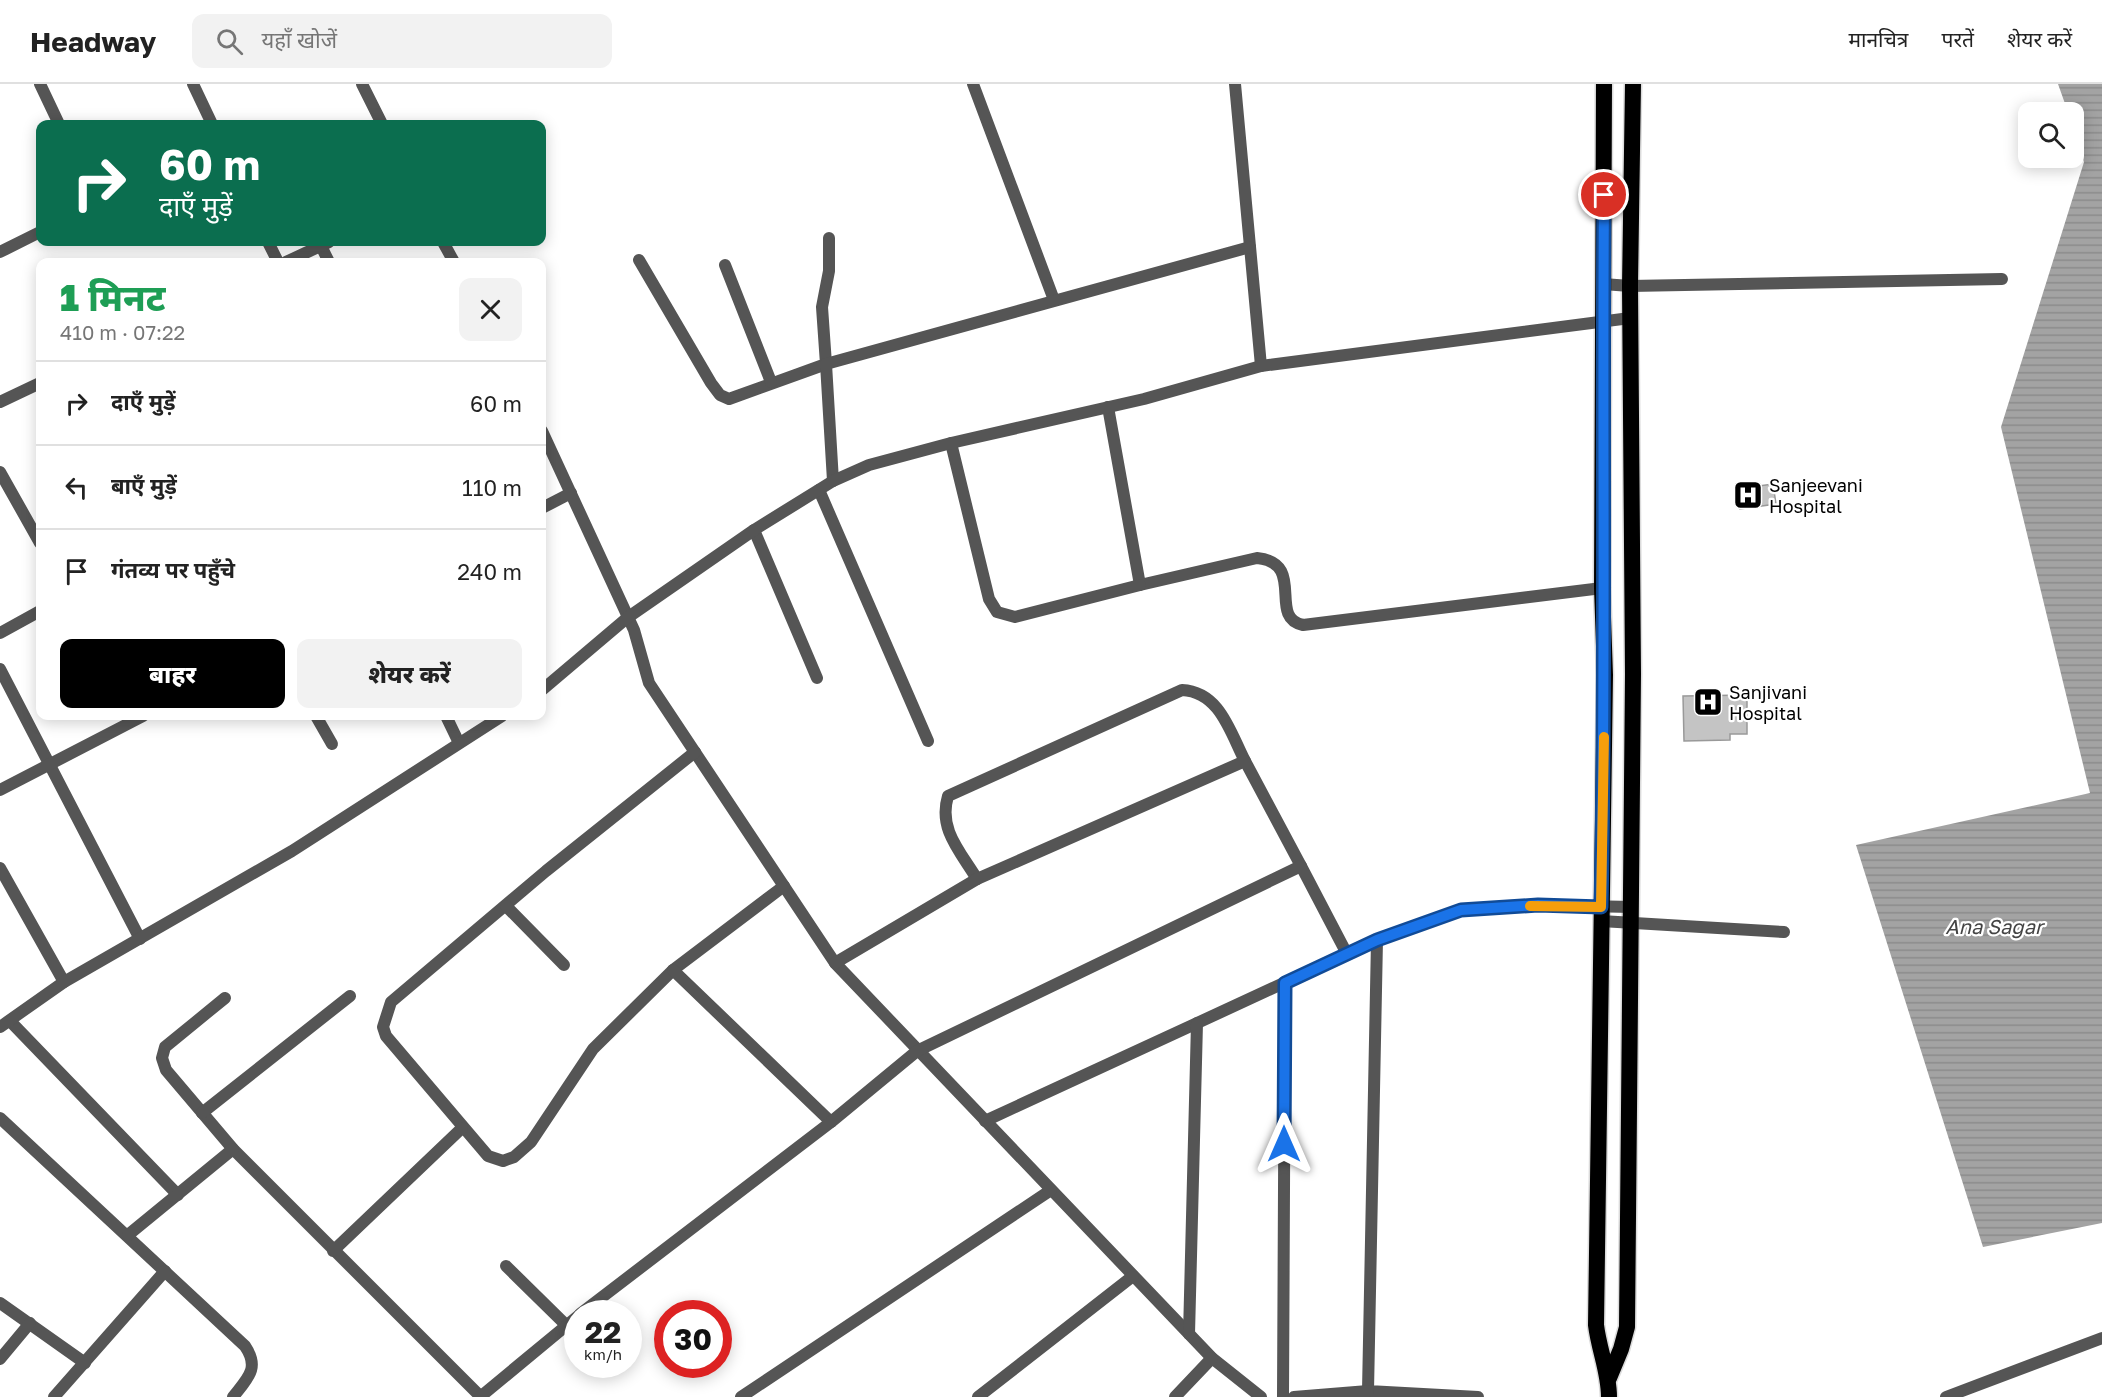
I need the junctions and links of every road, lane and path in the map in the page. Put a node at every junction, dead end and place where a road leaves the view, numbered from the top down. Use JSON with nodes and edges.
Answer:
{"nodes":[{"id":1,"x":40,"y":84,"type":"edge"},
{"id":2,"x":193,"y":84,"type":"edge"},
{"id":3,"x":362,"y":84,"type":"edge"},
{"id":4,"x":973,"y":84,"type":"edge"},
{"id":5,"x":1235,"y":84,"type":"edge"},
{"id":6,"x":1604,"y":84,"type":"edge"},
{"id":7,"x":1633,"y":84,"type":"edge"},
{"id":8,"x":57,"y":120,"type":"edge"},
{"id":9,"x":210,"y":120,"type":"edge"},
{"id":10,"x":380,"y":120,"type":"edge"},
{"id":11,"x":36,"y":234,"type":"edge"},
{"id":12,"x":829,"y":238,"type":"dead end"},
{"id":13,"x":321,"y":246,"type":"edge"},
{"id":14,"x":1250,"y":247,"type":"junction"},
{"id":15,"x":0,"y":252,"type":"edge"},
{"id":16,"x":295,"y":258,"type":"edge"},
{"id":17,"x":639,"y":260,"type":"dead end"},
{"id":18,"x":725,"y":265,"type":"dead end"},
{"id":19,"x":2002,"y":279,"type":"dead end"},
{"id":20,"x":1603,"y":284,"type":"junction"},
{"id":21,"x":1630,"y":286,"type":"junction"},
{"id":22,"x":1054,"y":300,"type":"junction"},
{"id":23,"x":1630,"y":318,"type":"junction"},
{"id":24,"x":1604,"y":320,"type":"junction"},
{"id":25,"x":826,"y":364,"type":"junction"},
{"id":26,"x":1261,"y":366,"type":"junction"},
{"id":27,"x":771,"y":382,"type":"junction"},
{"id":28,"x":36,"y":384,"type":"edge"},
{"id":29,"x":0,"y":402,"type":"edge"},
{"id":30,"x":1108,"y":407,"type":"junction"},
{"id":31,"x":546,"y":440,"type":"edge"},
{"id":32,"x":951,"y":443,"type":"junction"},
{"id":33,"x":0,"y":472,"type":"edge"},
{"id":34,"x":833,"y":481,"type":"junction"},
{"id":35,"x":819,"y":490,"type":"junction"},
{"id":36,"x":571,"y":493,"type":"junction"},
{"id":37,"x":546,"y":506,"type":"edge"},
{"id":38,"x":754,"y":530,"type":"junction"},
{"id":39,"x":36,"y":536,"type":"edge"},
{"id":40,"x":1140,"y":585,"type":"junction"},
{"id":41,"x":1602,"y":588,"type":"junction"},
{"id":42,"x":36,"y":613,"type":"edge"},
{"id":43,"x":627,"y":618,"type":"junction"},
{"id":44,"x":0,"y":633,"type":"edge"},
{"id":45,"x":0,"y":669,"type":"edge"},
{"id":46,"x":817,"y":678,"type":"dead end"},
{"id":47,"x":546,"y":685,"type":"edge"},
{"id":48,"x":126,"y":720,"type":"edge"},
{"id":49,"x":318,"y":720,"type":"edge"},
{"id":50,"x":448,"y":720,"type":"edge"},
{"id":51,"x":496,"y":720,"type":"edge"},
{"id":52,"x":928,"y":741,"type":"dead end"},
{"id":53,"x":459,"y":743,"type":"junction"},
{"id":54,"x":332,"y":744,"type":"dead end"},
{"id":55,"x":695,"y":752,"type":"junction"},
{"id":56,"x":1245,"y":761,"type":"junction"},
{"id":57,"x":49,"y":765,"type":"junction"},
{"id":58,"x":0,"y":790,"type":"edge"},
{"id":59,"x":1301,"y":866,"type":"junction"},
{"id":60,"x":0,"y":868,"type":"edge"},
{"id":61,"x":977,"y":879,"type":"junction"},
{"id":62,"x":784,"y":886,"type":"junction"},
{"id":63,"x":506,"y":906,"type":"junction"},
{"id":64,"x":1601,"y":914,"type":"junction"},
{"id":65,"x":1632,"y":915,"type":"junction"},
{"id":66,"x":1784,"y":932,"type":"dead end"},
{"id":67,"x":140,"y":939,"type":"junction"},
{"id":68,"x":1377,"y":940,"type":"junction"},
{"id":69,"x":1347,"y":954,"type":"junction"},
{"id":70,"x":836,"y":963,"type":"junction"},
{"id":71,"x":564,"y":965,"type":"dead end"},
{"id":72,"x":673,"y":970,"type":"junction"},
{"id":73,"x":64,"y":982,"type":"junction"},
{"id":74,"x":1285,"y":983,"type":"junction"},
{"id":75,"x":350,"y":996,"type":"dead end"},
{"id":76,"x":225,"y":998,"type":"dead end"},
{"id":77,"x":1197,"y":1023,"type":"junction"},
{"id":78,"x":5,"y":1024,"type":"edge"},
{"id":79,"x":918,"y":1051,"type":"junction"},
{"id":80,"x":202,"y":1113,"type":"junction"},
{"id":81,"x":0,"y":1118,"type":"edge"},
{"id":82,"x":985,"y":1121,"type":"junction"},
{"id":83,"x":831,"y":1122,"type":"junction"},
{"id":84,"x":462,"y":1128,"type":"junction"},
{"id":85,"x":233,"y":1149,"type":"junction"},
{"id":86,"x":1051,"y":1191,"type":"junction"},
{"id":87,"x":178,"y":1195,"type":"junction"},
{"id":88,"x":128,"y":1235,"type":"junction"},
{"id":89,"x":333,"y":1251,"type":"junction"},
{"id":90,"x":506,"y":1266,"type":"dead end"},
{"id":91,"x":165,"y":1271,"type":"junction"},
{"id":92,"x":1133,"y":1276,"type":"junction"},
{"id":93,"x":599,"y":1300,"type":"edge"},
{"id":94,"x":0,"y":1303,"type":"edge"},
{"id":95,"x":30,"y":1323,"type":"junction"},
{"id":96,"x":564,"y":1323,"type":"edge"},
{"id":97,"x":564,"y":1327,"type":"edge"},
{"id":98,"x":1190,"y":1334,"type":"junction"},
{"id":99,"x":2102,"y":1338,"type":"edge"},
{"id":100,"x":1212,"y":1358,"type":"junction"},
{"id":101,"x":0,"y":1359,"type":"edge"},
{"id":102,"x":85,"y":1363,"type":"junction"},
{"id":103,"x":1609,"y":1378,"type":"junction"},
{"id":104,"x":1368,"y":1391,"type":"junction"},
{"id":105,"x":54,"y":1397,"type":"edge"},
{"id":106,"x":233,"y":1397,"type":"edge"},
{"id":107,"x":481,"y":1397,"type":"edge"},
{"id":108,"x":741,"y":1397,"type":"edge"},
{"id":109,"x":978,"y":1397,"type":"edge"},
{"id":110,"x":1175,"y":1397,"type":"edge"},
{"id":111,"x":1261,"y":1397,"type":"edge"},
{"id":112,"x":1283,"y":1397,"type":"edge"},
{"id":113,"x":1294,"y":1397,"type":"edge"},
{"id":114,"x":1478,"y":1397,"type":"edge"},
{"id":115,"x":1609,"y":1397,"type":"edge"},
{"id":116,"x":1946,"y":1397,"type":"edge"}],
"edges":[{"from":1,"to":8,"type":"street"},
{"from":2,"to":9,"type":"street"},
{"from":3,"to":10,"type":"street"},
{"from":4,"to":22,"type":"street"},
{"from":5,"to":14,"type":"street"},
{"from":6,"to":20,"type":"highway"},
{"from":7,"to":21,"type":"highway"},
{"from":11,"to":15,"type":"street"},
{"from":12,"to":25,"type":"street"},
{"from":13,"to":16,"type":"street"},
{"from":14,"to":22,"type":"street"},
{"from":14,"to":26,"type":"street"},
{"from":17,"to":27,"type":"street"},
{"from":18,"to":27,"type":"street"},
{"from":19,"to":21,"type":"street"},
{"from":20,"to":21,"type":"street"},
{"from":20,"to":24,"type":"highway"},
{"from":21,"to":23,"type":"highway"},
{"from":22,"to":25,"type":"street"},
{"from":23,"to":24,"type":"street"},
{"from":23,"to":65,"type":"highway"},
{"from":24,"to":26,"type":"street"},
{"from":24,"to":41,"type":"highway"},
{"from":25,"to":27,"type":"street"},
{"from":25,"to":34,"type":"street"},
{"from":26,"to":30,"type":"street"},
{"from":28,"to":29,"type":"street"},
{"from":30,"to":32,"type":"street"},
{"from":30,"to":40,"type":"street"},
{"from":31,"to":36,"type":"street"},
{"from":32,"to":34,"type":"street"},
{"from":32,"to":40,"type":"street"},
{"from":33,"to":39,"type":"street"},
{"from":34,"to":35,"type":"street"},
{"from":35,"to":38,"type":"street"},
{"from":35,"to":52,"type":"street"},
{"from":36,"to":37,"type":"street"},
{"from":36,"to":43,"type":"street"},
{"from":38,"to":43,"type":"street"},
{"from":38,"to":46,"type":"street"},
{"from":40,"to":41,"type":"street"},
{"from":41,"to":64,"type":"highway"},
{"from":42,"to":44,"type":"street"},
{"from":43,"to":47,"type":"street"},
{"from":43,"to":55,"type":"street"},
{"from":45,"to":57,"type":"street"},
{"from":48,"to":57,"type":"street"},
{"from":49,"to":54,"type":"street"},
{"from":50,"to":53,"type":"street"},
{"from":51,"to":53,"type":"street"},
{"from":53,"to":67,"type":"street"},
{"from":55,"to":62,"type":"street"},
{"from":55,"to":63,"type":"street"},
{"from":56,"to":59,"type":"street"},
{"from":56,"to":61,"type":"street"},
{"from":56,"to":61,"type":"street"},
{"from":57,"to":58,"type":"street"},
{"from":57,"to":67,"type":"street"},
{"from":59,"to":69,"type":"street"},
{"from":59,"to":79,"type":"street"},
{"from":60,"to":73,"type":"street"},
{"from":61,"to":70,"type":"street"},
{"from":62,"to":70,"type":"street"},
{"from":62,"to":72,"type":"street"},
{"from":63,"to":71,"type":"street"},
{"from":63,"to":84,"type":"street"},
{"from":64,"to":65,"type":"street"},
{"from":64,"to":68,"type":"street"},
{"from":64,"to":103,"type":"highway"},
{"from":65,"to":66,"type":"street"},
{"from":65,"to":103,"type":"highway"},
{"from":67,"to":73,"type":"street"},
{"from":68,"to":69,"type":"street"},
{"from":68,"to":104,"type":"street"},
{"from":69,"to":74,"type":"street"},
{"from":70,"to":79,"type":"street"},
{"from":72,"to":83,"type":"street"},
{"from":72,"to":84,"type":"street"},
{"from":73,"to":78,"type":"street"},
{"from":74,"to":77,"type":"street"},
{"from":74,"to":112,"type":"street"},
{"from":75,"to":80,"type":"street"},
{"from":76,"to":80,"type":"street"},
{"from":77,"to":82,"type":"street"},
{"from":77,"to":98,"type":"street"},
{"from":78,"to":87,"type":"street"},
{"from":79,"to":82,"type":"street"},
{"from":79,"to":83,"type":"street"},
{"from":80,"to":85,"type":"street"},
{"from":81,"to":88,"type":"street"},
{"from":82,"to":86,"type":"street"},
{"from":83,"to":93,"type":"street"},
{"from":84,"to":89,"type":"street"},
{"from":85,"to":87,"type":"street"},
{"from":85,"to":89,"type":"street"},
{"from":86,"to":92,"type":"street"},
{"from":86,"to":108,"type":"street"},
{"from":87,"to":88,"type":"street"},
{"from":88,"to":91,"type":"street"},
{"from":89,"to":107,"type":"street"},
{"from":90,"to":96,"type":"street"},
{"from":91,"to":102,"type":"street"},
{"from":91,"to":106,"type":"street"},
{"from":92,"to":98,"type":"street"},
{"from":92,"to":109,"type":"street"},
{"from":94,"to":95,"type":"street"},
{"from":95,"to":101,"type":"street"},
{"from":95,"to":102,"type":"street"},
{"from":97,"to":107,"type":"street"},
{"from":98,"to":100,"type":"street"},
{"from":99,"to":116,"type":"street"},
{"from":100,"to":110,"type":"street"},
{"from":100,"to":111,"type":"street"},
{"from":102,"to":105,"type":"street"},
{"from":103,"to":115,"type":"highway"},
{"from":104,"to":113,"type":"street"},
{"from":104,"to":114,"type":"street"}]}
